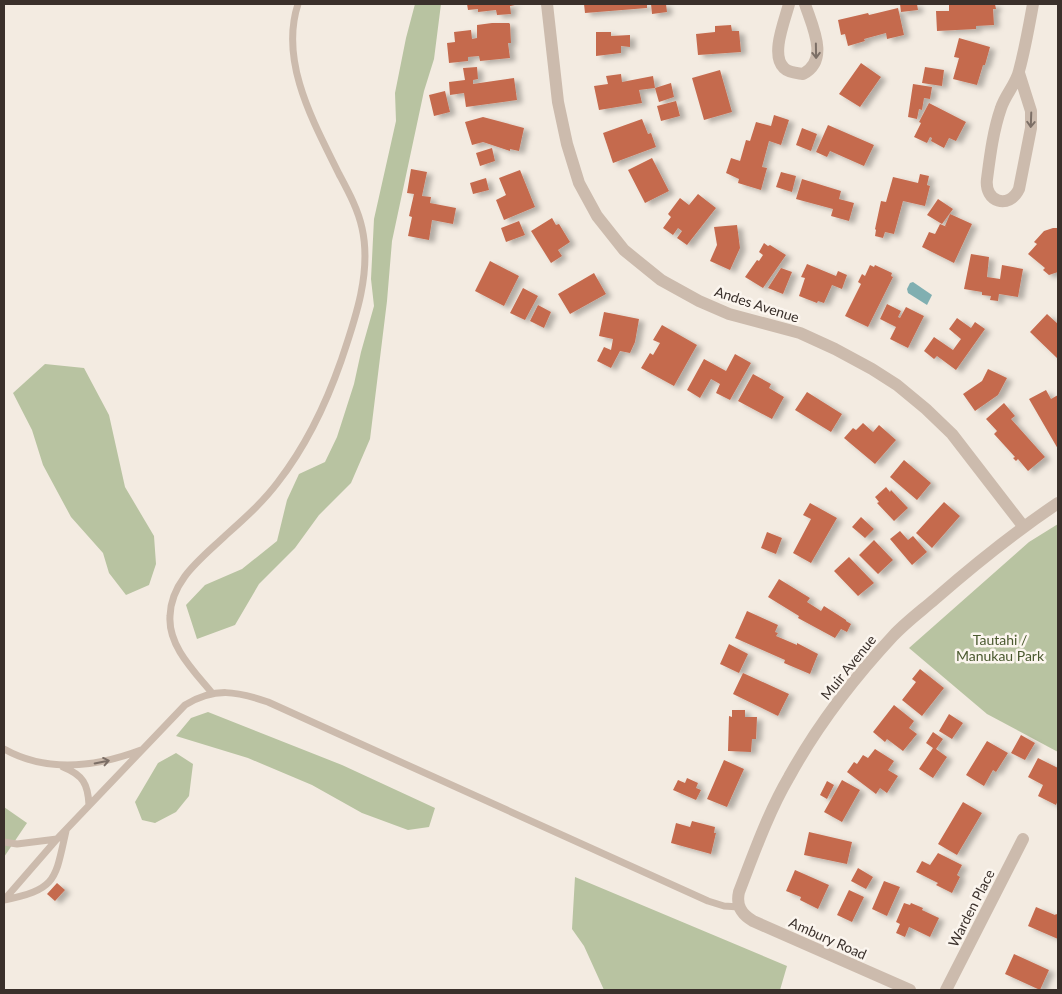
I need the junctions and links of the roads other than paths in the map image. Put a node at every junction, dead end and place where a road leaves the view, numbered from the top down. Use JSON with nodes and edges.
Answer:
{"nodes":[{"id":1,"x":298,"y":4,"type":"edge"},
{"id":2,"x":546,"y":4,"type":"edge"},
{"id":3,"x":790,"y":4,"type":"edge"},
{"id":4,"x":805,"y":4,"type":"edge"},
{"id":5,"x":1033,"y":4,"type":"edge"},
{"id":6,"x":1019,"y":73,"type":"junction"},
{"id":7,"x":1058,"y":503,"type":"edge"},
{"id":8,"x":1023,"y":526,"type":"junction"},
{"id":9,"x":212,"y":693,"type":"junction"},
{"id":10,"x":144,"y":748,"type":"junction"},
{"id":11,"x":4,"y":749,"type":"edge"},
{"id":12,"x":61,"y":766,"type":"junction"},
{"id":13,"x":89,"y":804,"type":"junction"},
{"id":14,"x":66,"y":828,"type":"junction"},
{"id":15,"x":57,"y":839,"type":"junction"},
{"id":16,"x":1023,"y":839,"type":"dead end"},
{"id":17,"x":4,"y":842,"type":"edge"},
{"id":18,"x":739,"y":908,"type":"junction"},
{"id":19,"x":910,"y":990,"type":"edge"},
{"id":20,"x":946,"y":990,"type":"edge"}],
"edges":[{"from":1,"to":9,"type":"lane"},
{"from":2,"to":8,"type":"street","name":"Andes Avenue"},
{"from":4,"to":3,"type":"street","one_way":true},
{"from":5,"to":6,"type":"street"},
{"from":6,"to":6,"type":"street","one_way":true},
{"from":7,"to":8,"type":"street","name":"Muir Avenue"},
{"from":8,"to":18,"type":"street","name":"Muir Avenue"},
{"from":9,"to":10,"type":"lane"},
{"from":9,"to":18,"type":"lane"},
{"from":12,"to":10,"type":"lane","one_way":true},
{"from":10,"to":13,"type":"lane"},
{"from":11,"to":12,"type":"lane"},
{"from":12,"to":13,"type":"lane"},
{"from":13,"to":14,"type":"lane"},
{"from":14,"to":15,"type":"lane"},
{"from":14,"to":15,"type":"lane"},
{"from":15,"to":17,"type":"lane"},
{"from":16,"to":20,"type":"street","name":"Warden Place"},
{"from":18,"to":19,"type":"street","name":"Ambury Road"}]}
